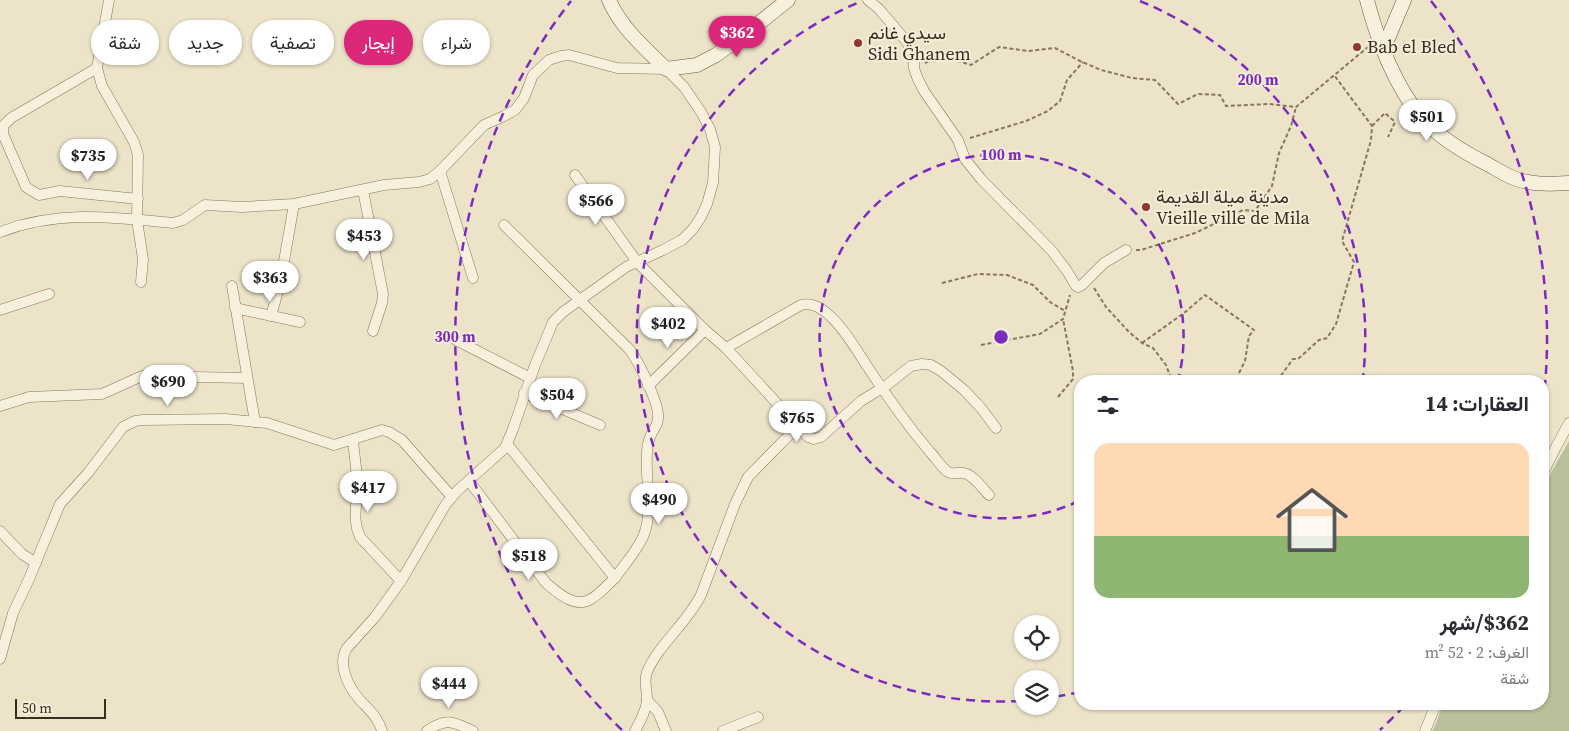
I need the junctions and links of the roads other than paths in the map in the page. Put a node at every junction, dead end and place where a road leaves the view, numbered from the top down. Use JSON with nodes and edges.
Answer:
{"nodes":[{"id":1,"x":110,"y":0,"type":"edge"},
{"id":2,"x":609,"y":0,"type":"edge"},
{"id":3,"x":788,"y":0,"type":"edge"},
{"id":4,"x":868,"y":0,"type":"edge"},
{"id":5,"x":1368,"y":0,"type":"edge"},
{"id":6,"x":1404,"y":0,"type":"edge"},
{"id":7,"x":1381,"y":44,"type":"junction"},
{"id":8,"x":97,"y":68,"type":"junction"},
{"id":9,"x":666,"y":69,"type":"junction"},
{"id":10,"x":440,"y":171,"type":"junction"},
{"id":11,"x":575,"y":175,"type":"dead end"},
{"id":12,"x":1569,"y":183,"type":"edge"},
{"id":13,"x":363,"y":190,"type":"junction"},
{"id":14,"x":138,"y":199,"type":"junction"},
{"id":15,"x":294,"y":204,"type":"junction"},
{"id":16,"x":137,"y":220,"type":"junction"},
{"id":17,"x":504,"y":225,"type":"dead end"},
{"id":18,"x":0,"y":232,"type":"edge"},
{"id":19,"x":1126,"y":250,"type":"road end"},
{"id":20,"x":637,"y":262,"type":"junction"},
{"id":21,"x":473,"y":278,"type":"dead end"},
{"id":22,"x":140,"y":282,"type":"dead end"},
{"id":23,"x":232,"y":286,"type":"dead end"},
{"id":24,"x":49,"y":294,"type":"dead end"},
{"id":25,"x":580,"y":299,"type":"junction"},
{"id":26,"x":235,"y":308,"type":"junction"},
{"id":27,"x":0,"y":310,"type":"edge"},
{"id":28,"x":272,"y":316,"type":"junction"},
{"id":29,"x":300,"y":322,"type":"dead end"},
{"id":30,"x":705,"y":330,"type":"junction"},
{"id":31,"x":373,"y":331,"type":"dead end"},
{"id":32,"x":456,"y":340,"type":"dead end"},
{"id":33,"x":726,"y":348,"type":"junction"},
{"id":34,"x":247,"y":378,"type":"junction"},
{"id":35,"x":530,"y":378,"type":"junction"},
{"id":36,"x":648,"y":386,"type":"junction"},
{"id":37,"x":882,"y":388,"type":"junction"},
{"id":38,"x":524,"y":393,"type":"junction"},
{"id":39,"x":0,"y":406,"type":"edge"},
{"id":40,"x":255,"y":422,"type":"junction"},
{"id":41,"x":1569,"y":424,"type":"edge"},
{"id":42,"x":600,"y":425,"type":"dead end"},
{"id":43,"x":798,"y":426,"type":"junction"},
{"id":44,"x":996,"y":428,"type":"dead end"},
{"id":45,"x":353,"y":439,"type":"junction"},
{"id":46,"x":507,"y":444,"type":"junction"},
{"id":47,"x":1549,"y":461,"type":"edge"},
{"id":48,"x":469,"y":481,"type":"junction"},
{"id":49,"x":989,"y":495,"type":"dead end"},
{"id":50,"x":452,"y":497,"type":"junction"},
{"id":51,"x":0,"y":531,"type":"edge"},
{"id":52,"x":36,"y":563,"type":"junction"},
{"id":53,"x":615,"y":578,"type":"junction"},
{"id":54,"x":401,"y":581,"type":"junction"},
{"id":55,"x":0,"y":659,"type":"edge"},
{"id":56,"x":647,"y":700,"type":"junction"},
{"id":57,"x":1434,"y":710,"type":"edge"},
{"id":58,"x":758,"y":717,"type":"dead end"},
{"id":59,"x":382,"y":731,"type":"edge"},
{"id":60,"x":427,"y":731,"type":"edge"},
{"id":61,"x":473,"y":731,"type":"edge"},
{"id":62,"x":635,"y":731,"type":"edge"},
{"id":63,"x":666,"y":731,"type":"edge"},
{"id":64,"x":723,"y":731,"type":"edge"},
{"id":65,"x":1425,"y":731,"type":"edge"}],
"edges":[{"from":1,"to":8,"type":"street"},
{"from":2,"to":9,"type":"main road"},
{"from":3,"to":9,"type":"main road"},
{"from":4,"to":19,"type":"street"},
{"from":5,"to":7,"type":"main road"},
{"from":6,"to":7,"type":"main road"},
{"from":7,"to":12,"type":"main road"},
{"from":8,"to":14,"type":"street"},
{"from":8,"to":14,"type":"street"},
{"from":9,"to":10,"type":"street"},
{"from":9,"to":20,"type":"street"},
{"from":10,"to":13,"type":"street"},
{"from":10,"to":21,"type":"street"},
{"from":11,"to":20,"type":"street"},
{"from":13,"to":15,"type":"street"},
{"from":13,"to":31,"type":"street"},
{"from":14,"to":16,"type":"street"},
{"from":15,"to":16,"type":"street"},
{"from":15,"to":28,"type":"street"},
{"from":16,"to":18,"type":"street"},
{"from":16,"to":22,"type":"street"},
{"from":17,"to":25,"type":"street"},
{"from":20,"to":25,"type":"street"},
{"from":20,"to":30,"type":"street"},
{"from":23,"to":26,"type":"street"},
{"from":24,"to":27,"type":"street"},
{"from":25,"to":35,"type":"street"},
{"from":25,"to":36,"type":"street"},
{"from":26,"to":28,"type":"street"},
{"from":26,"to":34,"type":"street"},
{"from":28,"to":29,"type":"street"},
{"from":30,"to":33,"type":"street"},
{"from":30,"to":36,"type":"street"},
{"from":32,"to":35,"type":"street"},
{"from":33,"to":37,"type":"street"},
{"from":33,"to":43,"type":"street"},
{"from":34,"to":39,"type":"street"},
{"from":34,"to":40,"type":"street"},
{"from":35,"to":38,"type":"street"},
{"from":36,"to":53,"type":"street"},
{"from":37,"to":43,"type":"street"},
{"from":37,"to":44,"type":"street"},
{"from":37,"to":49,"type":"street"},
{"from":38,"to":42,"type":"street"},
{"from":38,"to":46,"type":"street"},
{"from":40,"to":45,"type":"street"},
{"from":40,"to":52,"type":"street"},
{"from":41,"to":47,"type":"street"},
{"from":43,"to":56,"type":"street"},
{"from":45,"to":50,"type":"street"},
{"from":45,"to":54,"type":"street"},
{"from":46,"to":48,"type":"street"},
{"from":46,"to":53,"type":"street"},
{"from":48,"to":50,"type":"street"},
{"from":48,"to":53,"type":"street"},
{"from":50,"to":54,"type":"street"},
{"from":51,"to":52,"type":"street"},
{"from":52,"to":55,"type":"street"},
{"from":54,"to":59,"type":"street"},
{"from":56,"to":62,"type":"street"},
{"from":56,"to":63,"type":"street"},
{"from":57,"to":65,"type":"street"},
{"from":58,"to":64,"type":"street"},
{"from":60,"to":61,"type":"street"}]}
